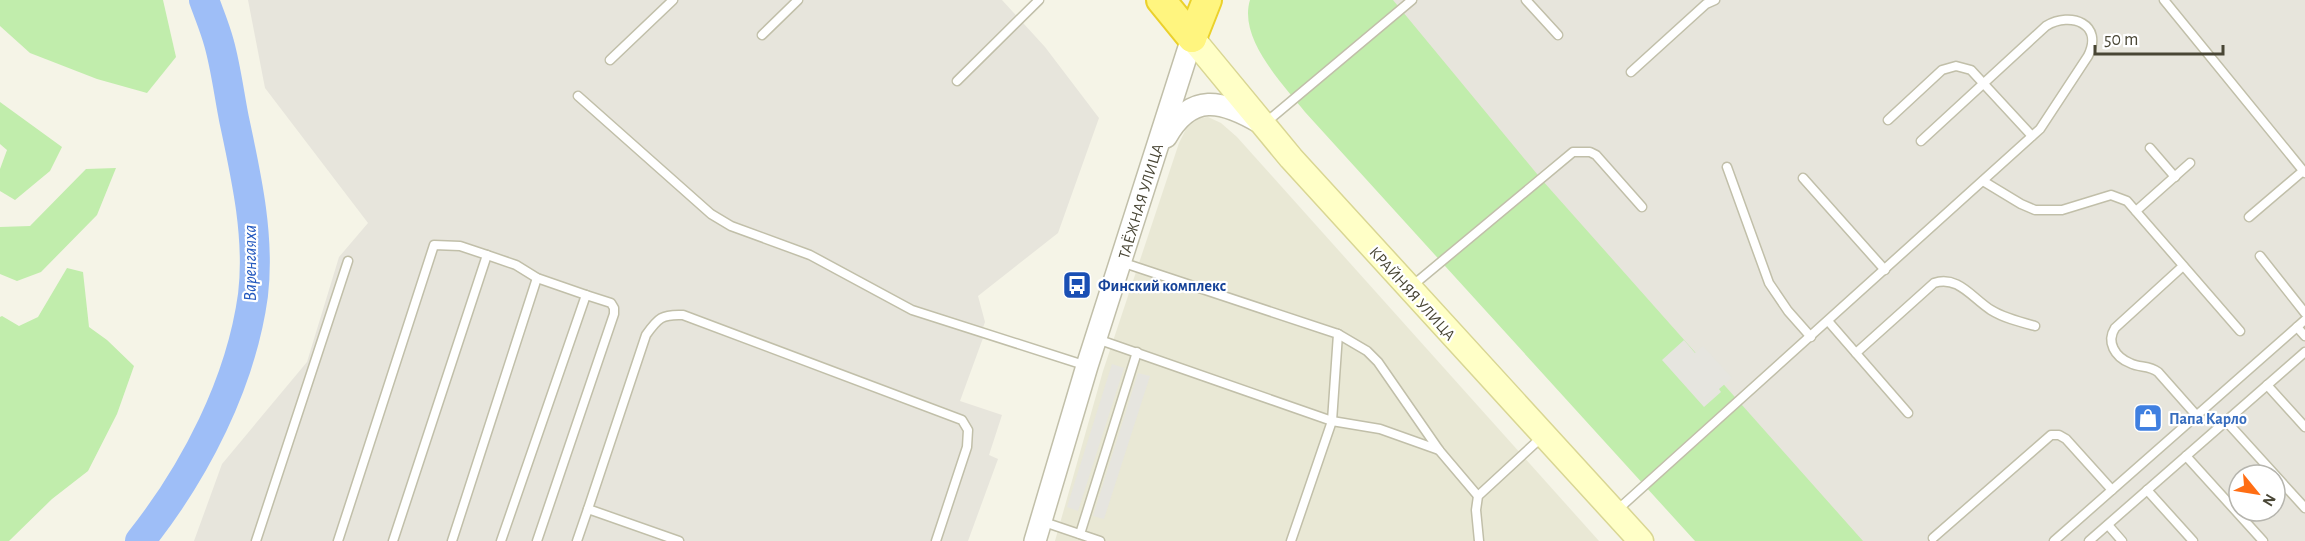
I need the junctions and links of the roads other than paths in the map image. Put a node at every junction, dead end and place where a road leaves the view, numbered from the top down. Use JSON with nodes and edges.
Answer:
{"nodes":[{"id":1,"x":673,"y":0,"type":"edge"},
{"id":2,"x":798,"y":0,"type":"edge"},
{"id":3,"x":1039,"y":0,"type":"edge"},
{"id":4,"x":1161,"y":0,"type":"edge"},
{"id":5,"x":1207,"y":0,"type":"edge"},
{"id":6,"x":1412,"y":0,"type":"edge"},
{"id":7,"x":1526,"y":0,"type":"edge"},
{"id":8,"x":1716,"y":0,"type":"edge"},
{"id":9,"x":2164,"y":0,"type":"edge"},
{"id":10,"x":1705,"y":2,"type":"edge"},
{"id":11,"x":762,"y":35,"type":"dead end"},
{"id":12,"x":1558,"y":35,"type":"dead end"},
{"id":13,"x":1192,"y":38,"type":"junction"},
{"id":14,"x":610,"y":60,"type":"dead end"},
{"id":15,"x":1631,"y":72,"type":"dead end"},
{"id":16,"x":957,"y":81,"type":"dead end"},
{"id":17,"x":1984,"y":83,"type":"junction"},
{"id":18,"x":578,"y":96,"type":"dead end"},
{"id":19,"x":1888,"y":120,"type":"dead end"},
{"id":20,"x":1264,"y":124,"type":"junction"},
{"id":21,"x":2032,"y":136,"type":"junction"},
{"id":22,"x":1921,"y":141,"type":"dead end"},
{"id":23,"x":2150,"y":148,"type":"dead end"},
{"id":24,"x":2190,"y":163,"type":"dead end"},
{"id":25,"x":1151,"y":164,"type":"junction"},
{"id":26,"x":1727,"y":167,"type":"dead end"},
{"id":27,"x":2304,"y":172,"type":"edge"},
{"id":28,"x":2175,"y":177,"type":"junction"},
{"id":29,"x":1803,"y":178,"type":"dead end"},
{"id":30,"x":1983,"y":181,"type":"junction"},
{"id":31,"x":1642,"y":207,"type":"dead end"},
{"id":32,"x":2136,"y":211,"type":"junction"},
{"id":33,"x":2249,"y":217,"type":"dead end"},
{"id":34,"x":487,"y":255,"type":"junction"},
{"id":35,"x":2260,"y":256,"type":"dead end"},
{"id":36,"x":348,"y":261,"type":"dead end"},
{"id":37,"x":1121,"y":262,"type":"junction"},
{"id":38,"x":2184,"y":266,"type":"junction"},
{"id":39,"x":1885,"y":270,"type":"junction"},
{"id":40,"x":537,"y":278,"type":"junction"},
{"id":41,"x":1408,"y":289,"type":"junction"},
{"id":42,"x":586,"y":295,"type":"junction"},
{"id":43,"x":2305,"y":313,"type":"edge"},
{"id":44,"x":2305,"y":320,"type":"edge"},
{"id":45,"x":1828,"y":321,"type":"junction"},
{"id":46,"x":2035,"y":326,"type":"dead end"},
{"id":47,"x":2297,"y":327,"type":"junction"},
{"id":48,"x":2240,"y":331,"type":"dead end"},
{"id":49,"x":1338,"y":334,"type":"junction"},
{"id":50,"x":2305,"y":336,"type":"edge"},
{"id":51,"x":1811,"y":337,"type":"junction"},
{"id":52,"x":1096,"y":339,"type":"junction"},
{"id":53,"x":1137,"y":352,"type":"junction"},
{"id":54,"x":2305,"y":352,"type":"edge"},
{"id":55,"x":1856,"y":353,"type":"junction"},
{"id":56,"x":1087,"y":366,"type":"junction"},
{"id":57,"x":2267,"y":385,"type":"junction"},
{"id":58,"x":1908,"y":413,"type":"dead end"},
{"id":59,"x":2197,"y":416,"type":"junction"},
{"id":60,"x":1332,"y":421,"type":"junction"},
{"id":61,"x":2226,"y":421,"type":"junction"},
{"id":62,"x":2305,"y":427,"type":"edge"},
{"id":63,"x":1544,"y":435,"type":"junction"},
{"id":64,"x":1439,"y":450,"type":"junction"},
{"id":65,"x":2186,"y":456,"type":"junction"},
{"id":66,"x":2112,"y":490,"type":"junction"},
{"id":67,"x":2147,"y":490,"type":"junction"},
{"id":68,"x":1478,"y":496,"type":"junction"},
{"id":69,"x":2305,"y":508,"type":"edge"},
{"id":70,"x":588,"y":509,"type":"junction"},
{"id":71,"x":1615,"y":512,"type":"junction"},
{"id":72,"x":2108,"y":525,"type":"junction"},
{"id":73,"x":1038,"y":531,"type":"edge"},
{"id":74,"x":1080,"y":534,"type":"junction"},
{"id":75,"x":1933,"y":537,"type":"dead end"},
{"id":76,"x":256,"y":541,"type":"edge"},
{"id":77,"x":338,"y":541,"type":"edge"},
{"id":78,"x":393,"y":541,"type":"edge"},
{"id":79,"x":452,"y":541,"type":"edge"},
{"id":80,"x":501,"y":541,"type":"edge"},
{"id":81,"x":537,"y":541,"type":"edge"},
{"id":82,"x":577,"y":541,"type":"edge"},
{"id":83,"x":679,"y":541,"type":"edge"},
{"id":84,"x":936,"y":541,"type":"edge"},
{"id":85,"x":1101,"y":541,"type":"edge"},
{"id":86,"x":1291,"y":541,"type":"edge"},
{"id":87,"x":1479,"y":541,"type":"edge"},
{"id":88,"x":1641,"y":541,"type":"edge"},
{"id":89,"x":2054,"y":541,"type":"edge"},
{"id":90,"x":2089,"y":541,"type":"edge"},
{"id":91,"x":2122,"y":541,"type":"edge"},
{"id":92,"x":2193,"y":541,"type":"edge"},
{"id":93,"x":2263,"y":541,"type":"edge"}],
"edges":[{"from":1,"to":14,"type":"lane"},
{"from":2,"to":11,"type":"lane"},
{"from":3,"to":16,"type":"lane"},
{"from":4,"to":13,"type":"highway"},
{"from":5,"to":13,"type":"highway","name":"ТАЁЖНАЯ УЛИЦА"},
{"from":6,"to":20,"type":"lane"},
{"from":7,"to":12,"type":"lane"},
{"from":8,"to":10,"type":"lane"},
{"from":9,"to":27,"type":"lane"},
{"from":10,"to":15,"type":"lane"},
{"from":13,"to":20,"type":"main road","name":"КРАЙНЯЯ УЛИЦА"},
{"from":13,"to":25,"type":"street","name":"ТАЁЖНАЯ УЛИЦА"},
{"from":17,"to":19,"type":"lane"},
{"from":17,"to":21,"type":"lane"},
{"from":17,"to":21,"type":"lane"},
{"from":17,"to":22,"type":"lane"},
{"from":18,"to":56,"type":"lane"},
{"from":20,"to":25,"type":"street"},
{"from":20,"to":41,"type":"main road","name":"КРАЙНЯЯ УЛИЦА"},
{"from":21,"to":30,"type":"lane"},
{"from":23,"to":28,"type":"lane"},
{"from":24,"to":28,"type":"lane"},
{"from":25,"to":37,"type":"street","name":"ТАЁЖНАЯ УЛИЦА"},
{"from":26,"to":51,"type":"lane"},
{"from":27,"to":33,"type":"lane"},
{"from":28,"to":32,"type":"lane"},
{"from":29,"to":39,"type":"lane"},
{"from":30,"to":32,"type":"lane"},
{"from":30,"to":39,"type":"lane"},
{"from":31,"to":41,"type":"lane"},
{"from":32,"to":38,"type":"lane"},
{"from":34,"to":40,"type":"lane"},
{"from":34,"to":77,"type":"lane"},
{"from":34,"to":78,"type":"lane"},
{"from":35,"to":43,"type":"lane"},
{"from":36,"to":76,"type":"lane"},
{"from":37,"to":49,"type":"lane"},
{"from":37,"to":52,"type":"street","name":"ТАЁЖНАЯ УЛИЦА"},
{"from":38,"to":48,"type":"lane"},
{"from":38,"to":59,"type":"lane"},
{"from":39,"to":45,"type":"lane"},
{"from":40,"to":42,"type":"lane"},
{"from":40,"to":79,"type":"lane"},
{"from":41,"to":63,"type":"main road","name":"КРАЙНЯЯ УЛИЦА"},
{"from":42,"to":80,"type":"lane"},
{"from":42,"to":81,"type":"lane"},
{"from":44,"to":47,"type":"lane"},
{"from":45,"to":51,"type":"lane"},
{"from":45,"to":55,"type":"lane"},
{"from":46,"to":55,"type":"lane"},
{"from":47,"to":50,"type":"lane"},
{"from":47,"to":59,"type":"lane"},
{"from":49,"to":60,"type":"lane"},
{"from":49,"to":64,"type":"lane"},
{"from":51,"to":71,"type":"lane"},
{"from":52,"to":53,"type":"lane"},
{"from":52,"to":56,"type":"street","name":"ТАЁЖНАЯ УЛИЦА"},
{"from":53,"to":60,"type":"lane"},
{"from":53,"to":74,"type":"lane"},
{"from":54,"to":57,"type":"lane"},
{"from":55,"to":58,"type":"lane"},
{"from":56,"to":73,"type":"street","name":"ТАЁЖНАЯ УЛИЦА"},
{"from":57,"to":61,"type":"lane"},
{"from":57,"to":62,"type":"lane"},
{"from":59,"to":66,"type":"lane"},
{"from":60,"to":64,"type":"lane"},
{"from":60,"to":86,"type":"lane"},
{"from":61,"to":65,"type":"lane"},
{"from":61,"to":69,"type":"lane"},
{"from":63,"to":68,"type":"lane"},
{"from":63,"to":71,"type":"main road","name":"КРАЙНЯЯ УЛИЦА"},
{"from":64,"to":68,"type":"lane"},
{"from":65,"to":67,"type":"lane"},
{"from":65,"to":93,"type":"lane"},
{"from":66,"to":75,"type":"lane"},
{"from":66,"to":89,"type":"lane"},
{"from":67,"to":72,"type":"lane"},
{"from":67,"to":92,"type":"lane"},
{"from":68,"to":87,"type":"lane"},
{"from":70,"to":82,"type":"lane"},
{"from":70,"to":83,"type":"lane"},
{"from":70,"to":84,"type":"lane"},
{"from":71,"to":88,"type":"main road","name":"КРАЙНЯЯ УЛИЦА"},
{"from":72,"to":90,"type":"lane"},
{"from":72,"to":91,"type":"lane"},
{"from":73,"to":74,"type":"lane"},
{"from":74,"to":85,"type":"lane"}]}
